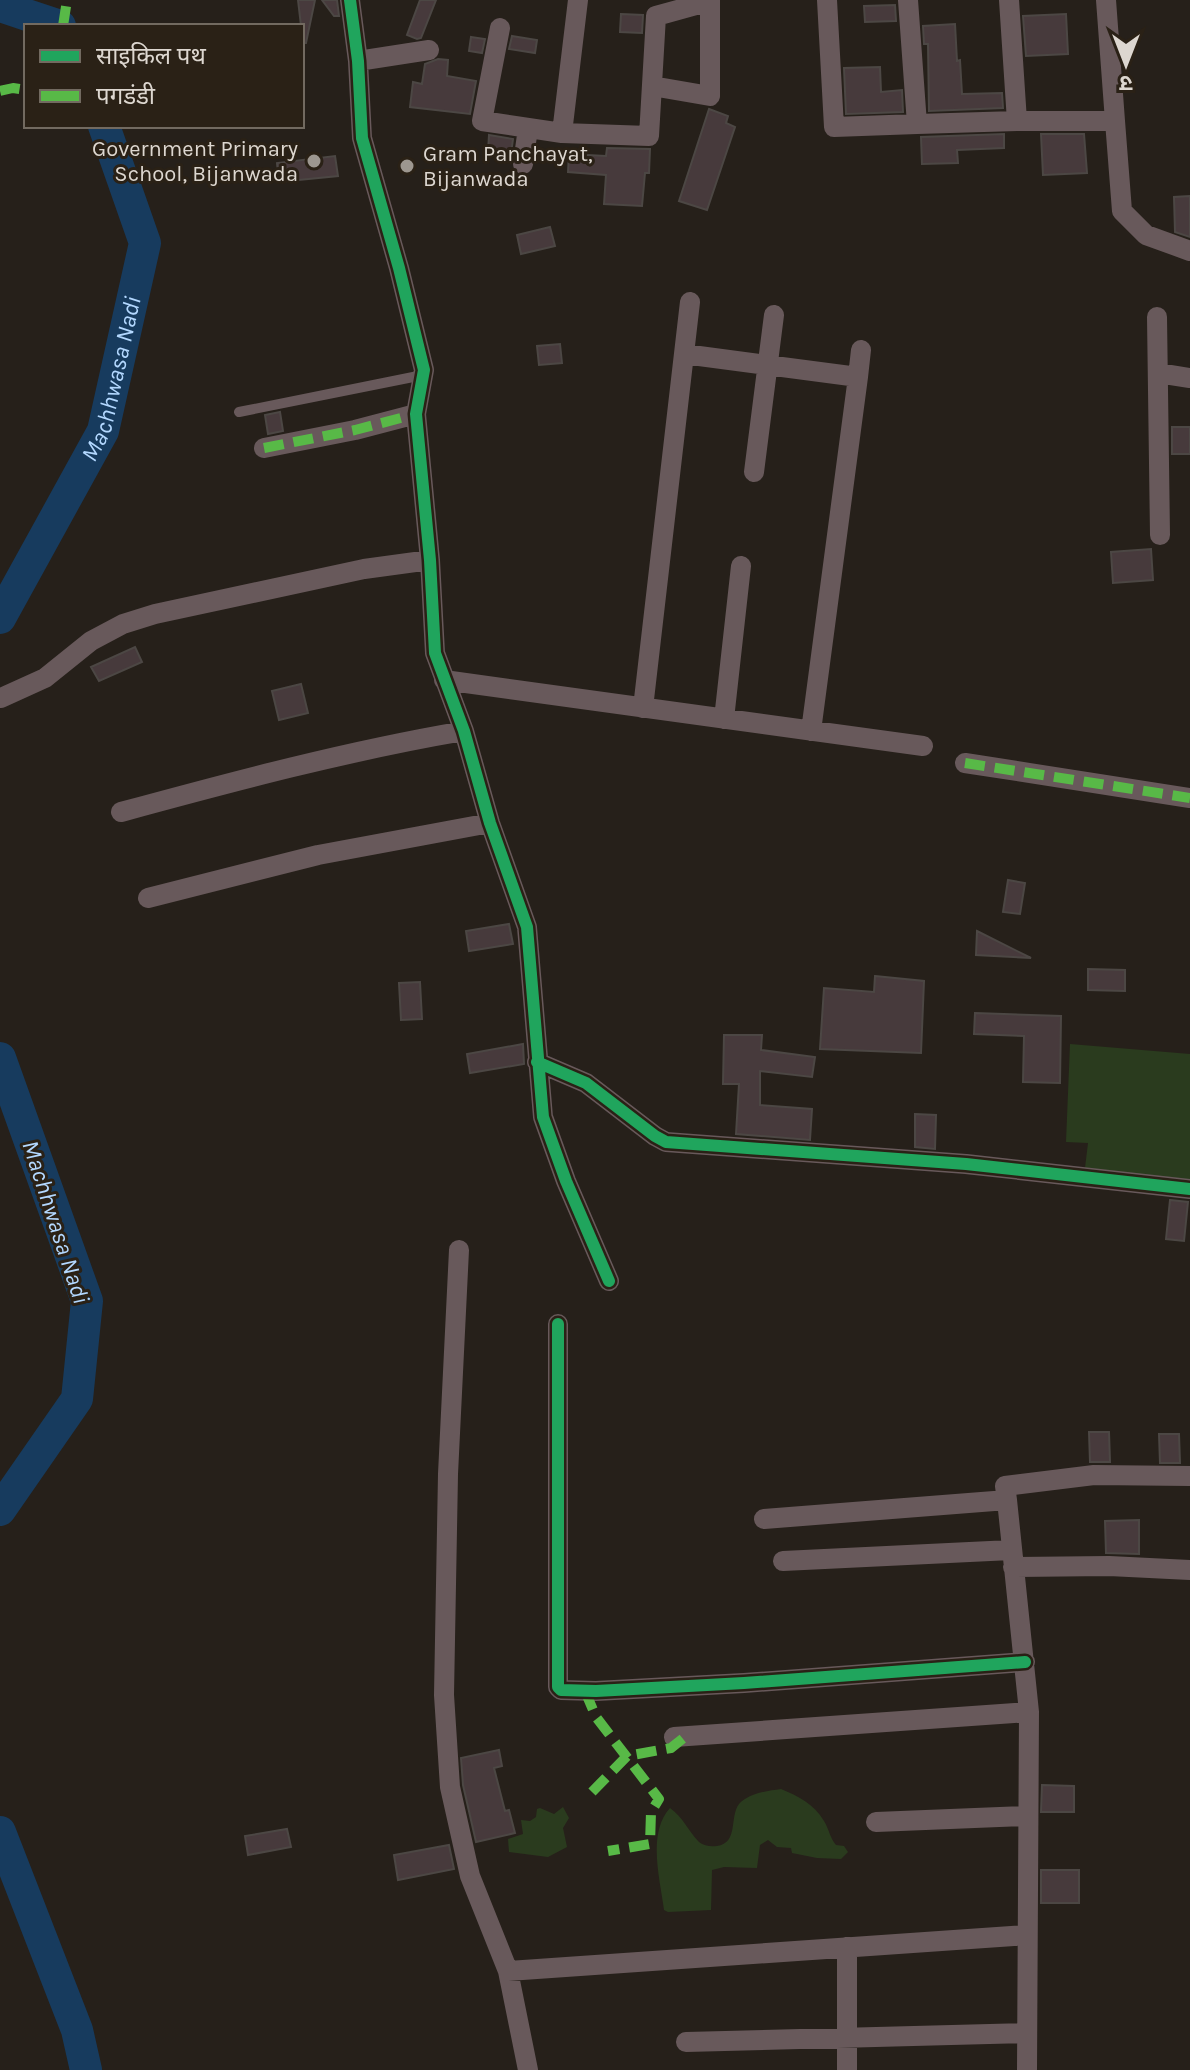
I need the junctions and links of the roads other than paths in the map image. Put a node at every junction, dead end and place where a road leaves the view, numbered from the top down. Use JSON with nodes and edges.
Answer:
{"nodes":[{"id":1,"x":350,"y":0,"type":"edge"},
{"id":2,"x":578,"y":0,"type":"edge"},
{"id":3,"x":710,"y":0,"type":"edge"},
{"id":4,"x":827,"y":0,"type":"edge"},
{"id":5,"x":908,"y":0,"type":"edge"},
{"id":6,"x":1009,"y":0,"type":"edge"},
{"id":7,"x":1106,"y":0,"type":"edge"},
{"id":8,"x":500,"y":28,"type":"dead end"},
{"id":9,"x":429,"y":50,"type":"dead end"},
{"id":10,"x":358,"y":61,"type":"junction"},
{"id":11,"x":652,"y":86,"type":"junction"},
{"id":12,"x":1017,"y":121,"type":"junction"},
{"id":13,"x":1115,"y":121,"type":"junction"},
{"id":14,"x":917,"y":124,"type":"junction"},
{"id":15,"x":528,"y":128,"type":"junction"},
{"id":16,"x":562,"y":133,"type":"junction"},
{"id":17,"x":523,"y":164,"type":"dead end"},
{"id":18,"x":1190,"y":251,"type":"edge"},
{"id":19,"x":690,"y":302,"type":"dead end"},
{"id":20,"x":774,"y":315,"type":"dead end"},
{"id":21,"x":1157,"y":317,"type":"dead end"},
{"id":22,"x":861,"y":350,"type":"dead end"},
{"id":23,"x":684,"y":354,"type":"junction"},
{"id":24,"x":768,"y":365,"type":"junction"},
{"id":25,"x":1158,"y":373,"type":"junction"},
{"id":26,"x":423,"y":375,"type":"junction"},
{"id":27,"x":858,"y":377,"type":"junction"},
{"id":28,"x":1190,"y":378,"type":"edge"},
{"id":29,"x":239,"y":412,"type":"dead end"},
{"id":30,"x":416,"y":414,"type":"junction"},
{"id":31,"x":264,"y":448,"type":"dead end"},
{"id":32,"x":754,"y":472,"type":"dead end"},
{"id":33,"x":1160,"y":535,"type":"dead end"},
{"id":34,"x":430,"y":560,"type":"junction"},
{"id":35,"x":741,"y":566,"type":"dead end"},
{"id":36,"x":444,"y":680,"type":"junction"},
{"id":37,"x":1,"y":698,"type":"edge"},
{"id":38,"x":643,"y":708,"type":"junction"},
{"id":39,"x":724,"y":719,"type":"junction"},
{"id":40,"x":464,"y":731,"type":"junction"},
{"id":41,"x":811,"y":731,"type":"junction"},
{"id":42,"x":923,"y":746,"type":"dead end"},
{"id":43,"x":965,"y":763,"type":"dead end"},
{"id":44,"x":1190,"y":798,"type":"edge"},
{"id":45,"x":121,"y":812,"type":"dead end"},
{"id":46,"x":490,"y":823,"type":"junction"},
{"id":47,"x":148,"y":898,"type":"dead end"},
{"id":48,"x":537,"y":1062,"type":"junction"},
{"id":49,"x":1190,"y":1189,"type":"edge"},
{"id":50,"x":459,"y":1250,"type":"dead end"},
{"id":51,"x":609,"y":1281,"type":"dead end"},
{"id":52,"x":558,"y":1324,"type":"dead end"},
{"id":53,"x":1190,"y":1476,"type":"edge"},
{"id":54,"x":1007,"y":1500,"type":"junction"},
{"id":55,"x":764,"y":1519,"type":"dead end"},
{"id":56,"x":1012,"y":1559,"type":"junction"},
{"id":57,"x":783,"y":1561,"type":"dead end"},
{"id":58,"x":1190,"y":1570,"type":"edge"},
{"id":59,"x":1025,"y":1662,"type":"junction"},
{"id":60,"x":1029,"y":1712,"type":"junction"},
{"id":61,"x":674,"y":1737,"type":"dead end"},
{"id":62,"x":1027,"y":1816,"type":"junction"},
{"id":63,"x":876,"y":1822,"type":"dead end"},
{"id":64,"x":1027,"y":1935,"type":"junction"},
{"id":65,"x":847,"y":1947,"type":"junction"},
{"id":66,"x":508,"y":1971,"type":"junction"},
{"id":67,"x":1027,"y":2033,"type":"junction"},
{"id":68,"x":848,"y":2039,"type":"junction"},
{"id":69,"x":686,"y":2042,"type":"dead end"},
{"id":70,"x":528,"y":2070,"type":"edge"},
{"id":71,"x":847,"y":2070,"type":"edge"},
{"id":72,"x":1027,"y":2070,"type":"edge"}],
"edges":[{"from":1,"to":10,"type":"street"},
{"from":2,"to":16,"type":"street"},
{"from":3,"to":11,"type":"street"},
{"from":3,"to":11,"type":"street"},
{"from":4,"to":14,"type":"street"},
{"from":5,"to":14,"type":"street"},
{"from":6,"to":12,"type":"street"},
{"from":7,"to":13,"type":"street"},
{"from":8,"to":15,"type":"street"},
{"from":9,"to":10,"type":"street"},
{"from":10,"to":26,"type":"street"},
{"from":11,"to":16,"type":"street"},
{"from":12,"to":13,"type":"street"},
{"from":12,"to":14,"type":"street"},
{"from":13,"to":18,"type":"street"},
{"from":15,"to":16,"type":"street"},
{"from":15,"to":17,"type":"street"},
{"from":19,"to":23,"type":"street"},
{"from":20,"to":24,"type":"street"},
{"from":21,"to":25,"type":"street"},
{"from":22,"to":27,"type":"street"},
{"from":23,"to":24,"type":"street"},
{"from":23,"to":38,"type":"street"},
{"from":24,"to":27,"type":"street"},
{"from":24,"to":32,"type":"street"},
{"from":25,"to":28,"type":"street"},
{"from":25,"to":33,"type":"street"},
{"from":26,"to":29,"type":"lane"},
{"from":26,"to":30,"type":"street"},
{"from":27,"to":41,"type":"street"},
{"from":30,"to":31,"type":"street"},
{"from":30,"to":34,"type":"street"},
{"from":34,"to":36,"type":"street"},
{"from":34,"to":37,"type":"street"},
{"from":35,"to":39,"type":"street"},
{"from":36,"to":38,"type":"street"},
{"from":36,"to":40,"type":"street"},
{"from":38,"to":39,"type":"street"},
{"from":39,"to":41,"type":"street"},
{"from":40,"to":45,"type":"street"},
{"from":40,"to":46,"type":"street"},
{"from":41,"to":42,"type":"street"},
{"from":43,"to":44,"type":"street"},
{"from":46,"to":47,"type":"street"},
{"from":46,"to":48,"type":"street"},
{"from":48,"to":49,"type":"street"},
{"from":48,"to":51,"type":"street"},
{"from":50,"to":66,"type":"street"},
{"from":52,"to":59,"type":"street"},
{"from":53,"to":54,"type":"street"},
{"from":54,"to":55,"type":"street"},
{"from":54,"to":56,"type":"street"},
{"from":56,"to":57,"type":"street"},
{"from":56,"to":58,"type":"street"},
{"from":56,"to":59,"type":"street"},
{"from":59,"to":60,"type":"street"},
{"from":60,"to":61,"type":"street"},
{"from":60,"to":62,"type":"street"},
{"from":62,"to":63,"type":"street"},
{"from":62,"to":64,"type":"street"},
{"from":64,"to":65,"type":"street"},
{"from":64,"to":67,"type":"street"},
{"from":65,"to":66,"type":"street"},
{"from":65,"to":68,"type":"street"},
{"from":66,"to":70,"type":"street"},
{"from":67,"to":68,"type":"street"},
{"from":67,"to":72,"type":"street"},
{"from":68,"to":69,"type":"street"},
{"from":68,"to":71,"type":"street"}]}
